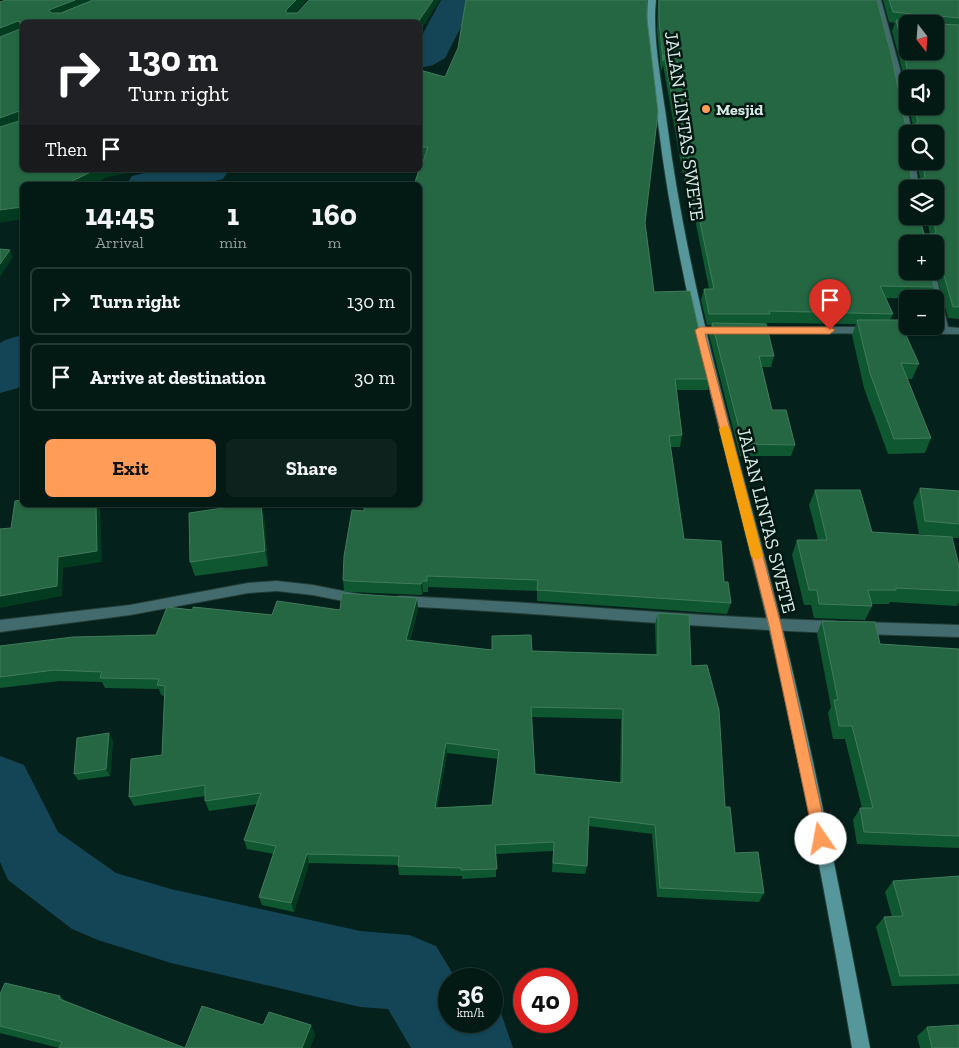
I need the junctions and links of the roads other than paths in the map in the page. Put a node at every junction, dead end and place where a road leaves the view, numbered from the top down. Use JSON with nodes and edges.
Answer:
{"nodes":[{"id":1,"x":652,"y":0,"type":"edge"},
{"id":2,"x":877,"y":0,"type":"edge"},
{"id":3,"x":906,"y":125,"type":"edge"},
{"id":4,"x":738,"y":330,"type":"edge"},
{"id":5,"x":899,"y":331,"type":"edge"},
{"id":6,"x":944,"y":331,"type":"edge"},
{"id":7,"x":959,"y":331,"type":"edge"},
{"id":8,"x":370,"y":600,"type":"edge"},
{"id":9,"x":390,"y":600,"type":"edge"},
{"id":10,"x":775,"y":625,"type":"junction"},
{"id":11,"x":0,"y":626,"type":"edge"},
{"id":12,"x":959,"y":631,"type":"edge"},
{"id":13,"x":862,"y":1048,"type":"edge"}],
"edges":[{"from":1,"to":10,"type":"street","name":"JALAN LINTAS SWETE"},
{"from":2,"to":3,"type":"street"},
{"from":4,"to":5,"type":"street"},
{"from":6,"to":7,"type":"street"},
{"from":8,"to":11,"type":"street"},
{"from":9,"to":10,"type":"street"},
{"from":10,"to":12,"type":"street"},
{"from":10,"to":13,"type":"street","name":"JALAN LINTAS SWETE"}]}
